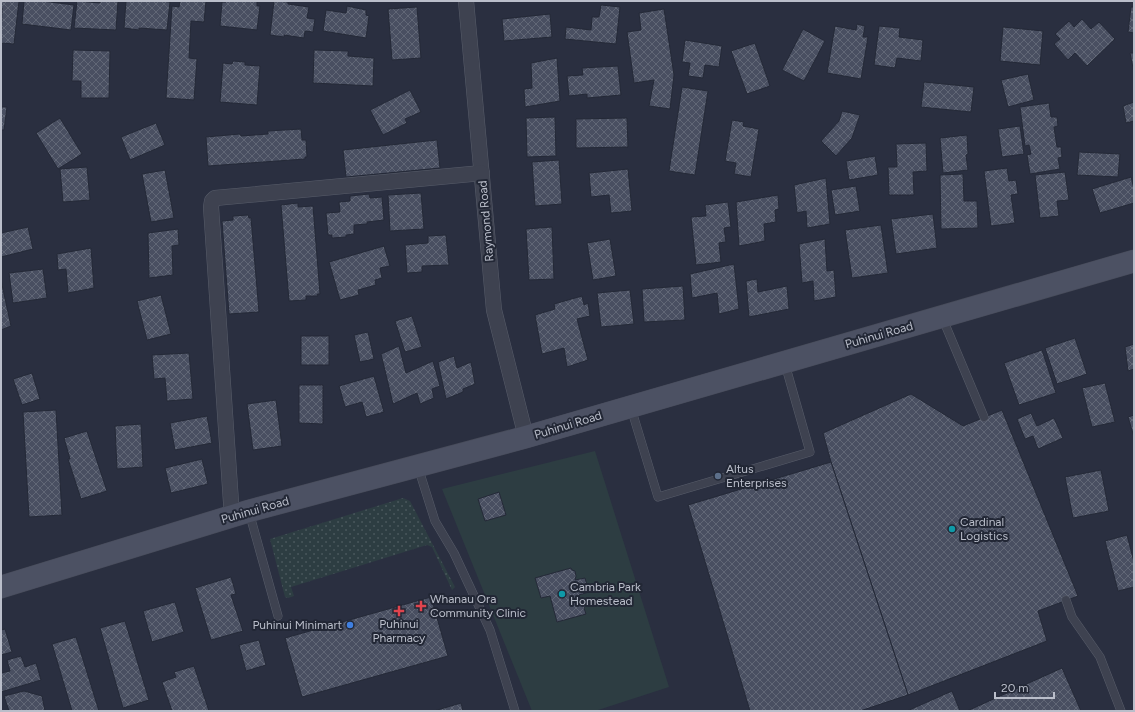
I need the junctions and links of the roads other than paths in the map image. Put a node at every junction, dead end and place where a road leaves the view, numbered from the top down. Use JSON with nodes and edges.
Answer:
{"nodes":[{"id":1,"x":466,"y":1,"type":"edge"},
{"id":2,"x":482,"y":173,"type":"junction"},
{"id":3,"x":1134,"y":261,"type":"edge"},
{"id":4,"x":942,"y":316,"type":"junction"},
{"id":5,"x":785,"y":363,"type":"junction"},
{"id":6,"x":630,"y":407,"type":"junction"},
{"id":7,"x":984,"y":417,"type":"dead end"},
{"id":8,"x":526,"y":437,"type":"junction"},
{"id":9,"x":418,"y":467,"type":"junction"},
{"id":10,"x":240,"y":514,"type":"junction"},
{"id":11,"x":1,"y":587,"type":"edge"},
{"id":12,"x":1066,"y":600,"type":"dead end"},
{"id":13,"x":278,"y":616,"type":"dead end"},
{"id":14,"x":515,"y":711,"type":"edge"},
{"id":15,"x":1121,"y":711,"type":"edge"}],
"edges":[{"from":1,"to":2,"type":"street","name":"Raymond Road"},
{"from":2,"to":8,"type":"street","name":"Raymond Road"},
{"from":2,"to":10,"type":"street"},
{"from":3,"to":4,"type":"main road","name":"Puhinui Road"},
{"from":4,"to":5,"type":"main road","name":"Puhinui Road"},
{"from":4,"to":7,"type":"lane"},
{"from":5,"to":6,"type":"main road","name":"Puhinui Road"},
{"from":5,"to":6,"type":"lane"},
{"from":6,"to":8,"type":"main road","name":"Puhinui Road"},
{"from":8,"to":9,"type":"main road","name":"Puhinui Road"},
{"from":9,"to":10,"type":"main road","name":"Puhinui Road"},
{"from":9,"to":14,"type":"lane"},
{"from":10,"to":11,"type":"main road","name":"Puhinui Road"},
{"from":10,"to":13,"type":"lane"},
{"from":12,"to":15,"type":"lane"}]}
